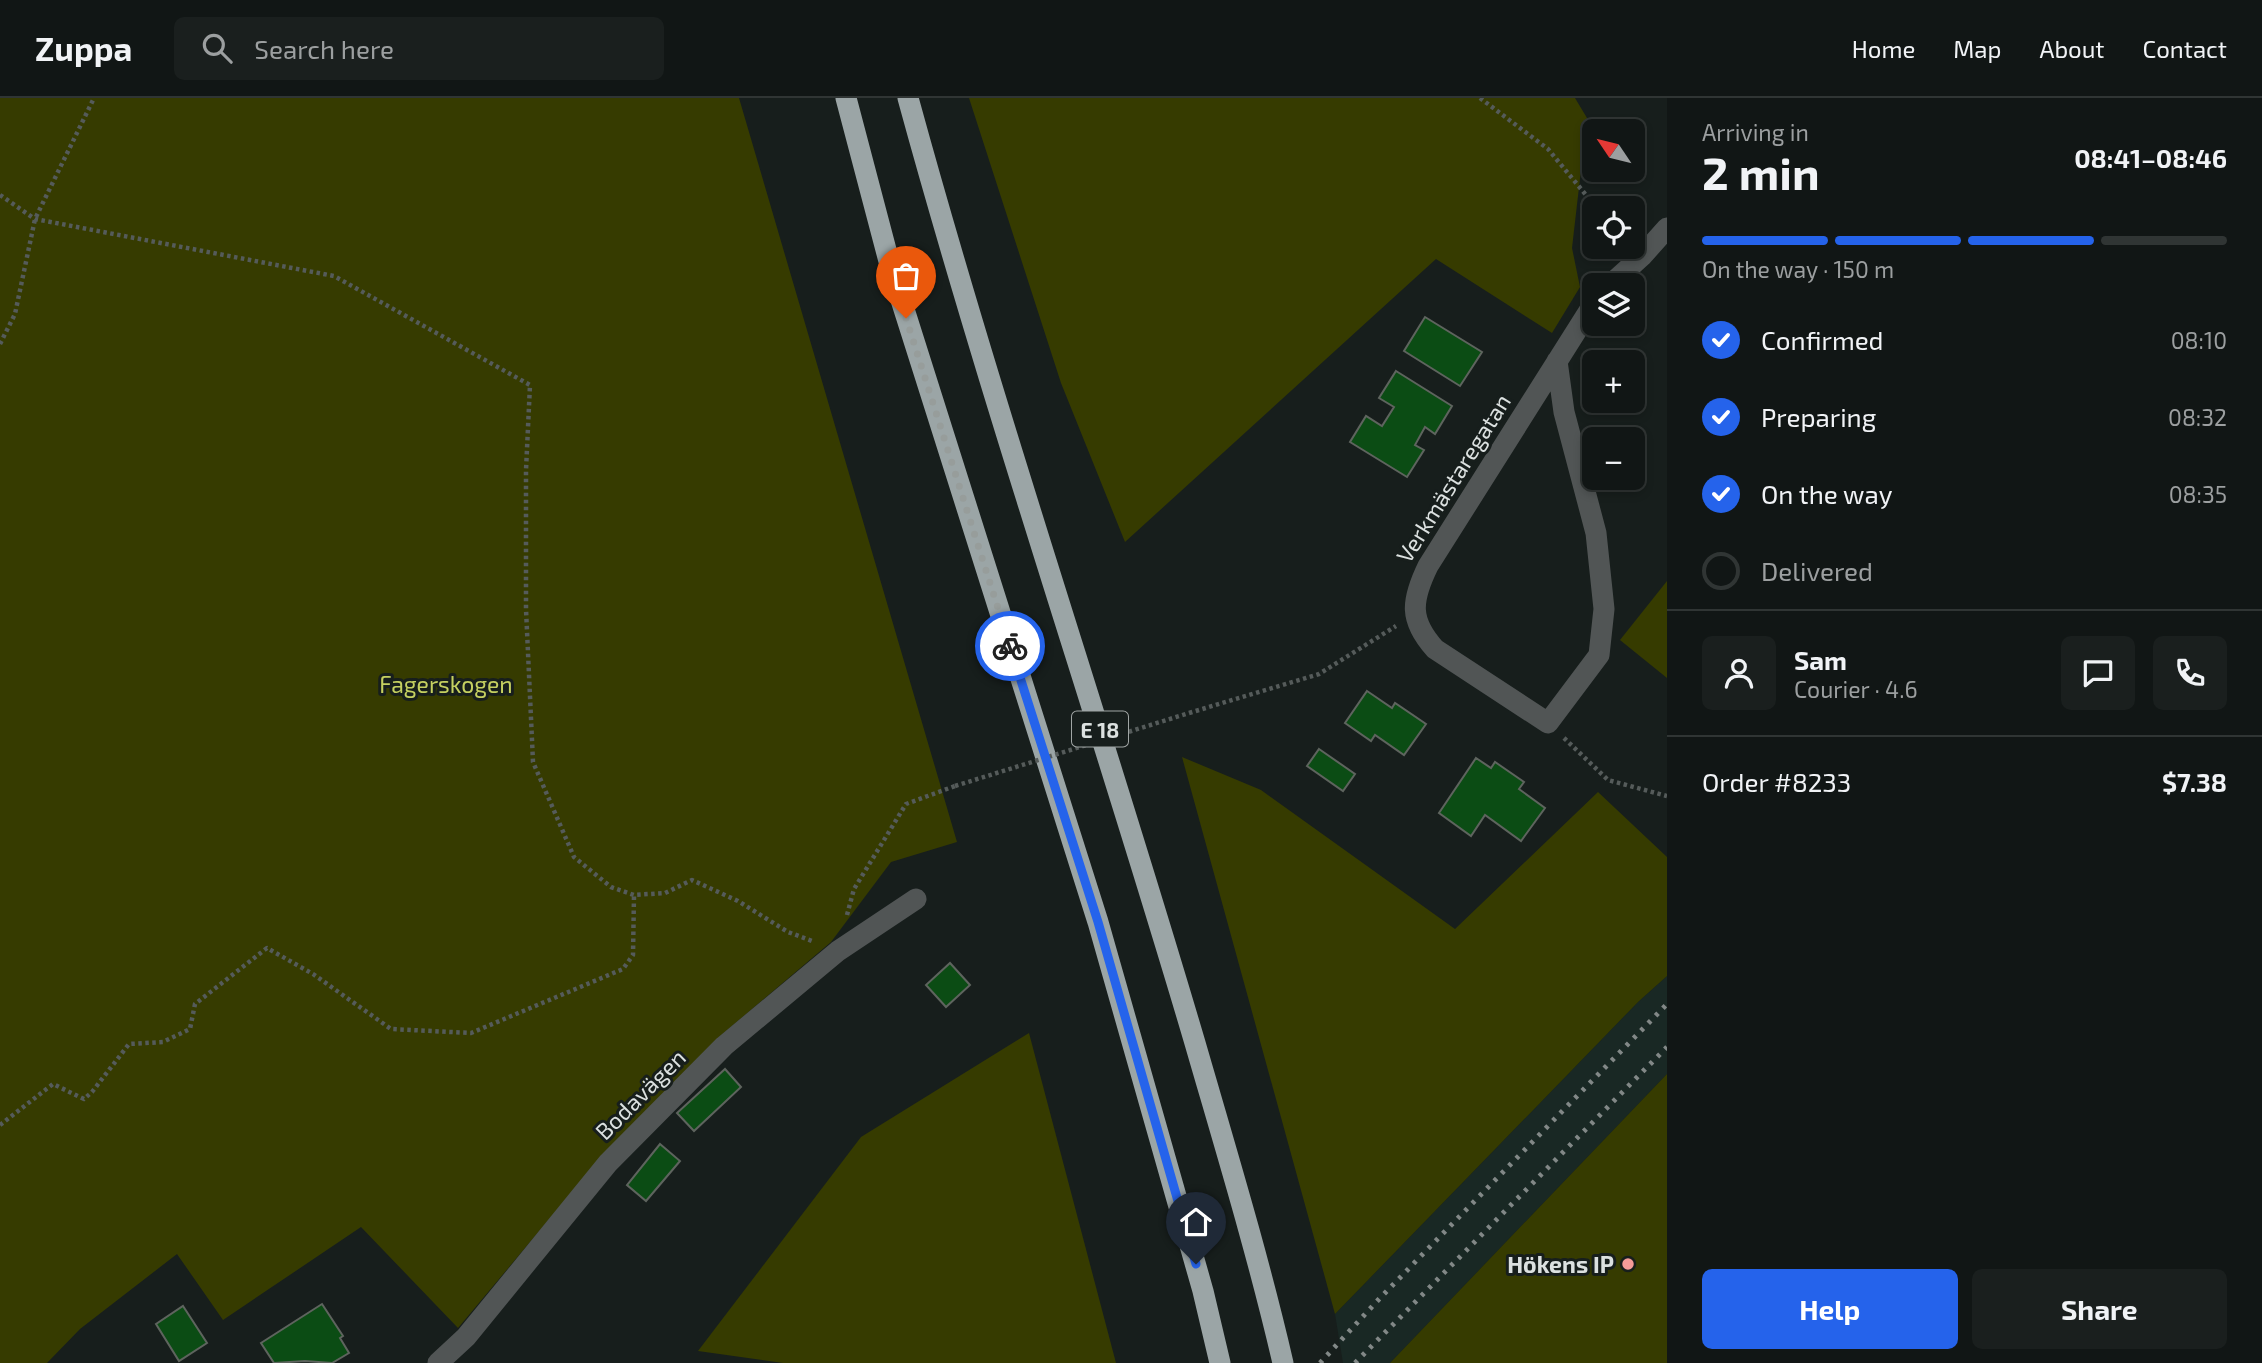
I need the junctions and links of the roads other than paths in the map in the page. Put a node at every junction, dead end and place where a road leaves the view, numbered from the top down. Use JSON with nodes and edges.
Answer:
{"nodes":[{"id":1,"x":846,"y":98,"type":"edge"},
{"id":2,"x":908,"y":98,"type":"edge"},
{"id":3,"x":1667,"y":228,"type":"edge"},
{"id":4,"x":1623,"y":273,"type":"edge"},
{"id":5,"x":1582,"y":321,"type":"edge"},
{"id":6,"x":1557,"y":360,"type":"junction"},
{"id":7,"x":916,"y":899,"type":"dead end"},
{"id":8,"x":438,"y":1363,"type":"edge"},
{"id":9,"x":1220,"y":1363,"type":"edge"},
{"id":10,"x":1283,"y":1363,"type":"edge"}],
"edges":[{"from":1,"to":9,"type":"highway","number":"E 18"},
{"from":2,"to":10,"type":"highway","number":"E 18"},
{"from":3,"to":4,"type":"street"},
{"from":5,"to":6,"type":"street","name":"Verkmästaregatan"},
{"from":6,"to":6,"type":"street","name":"Verkmästaregatan"},
{"from":7,"to":8,"type":"street","name":"Bodavägen"}]}
